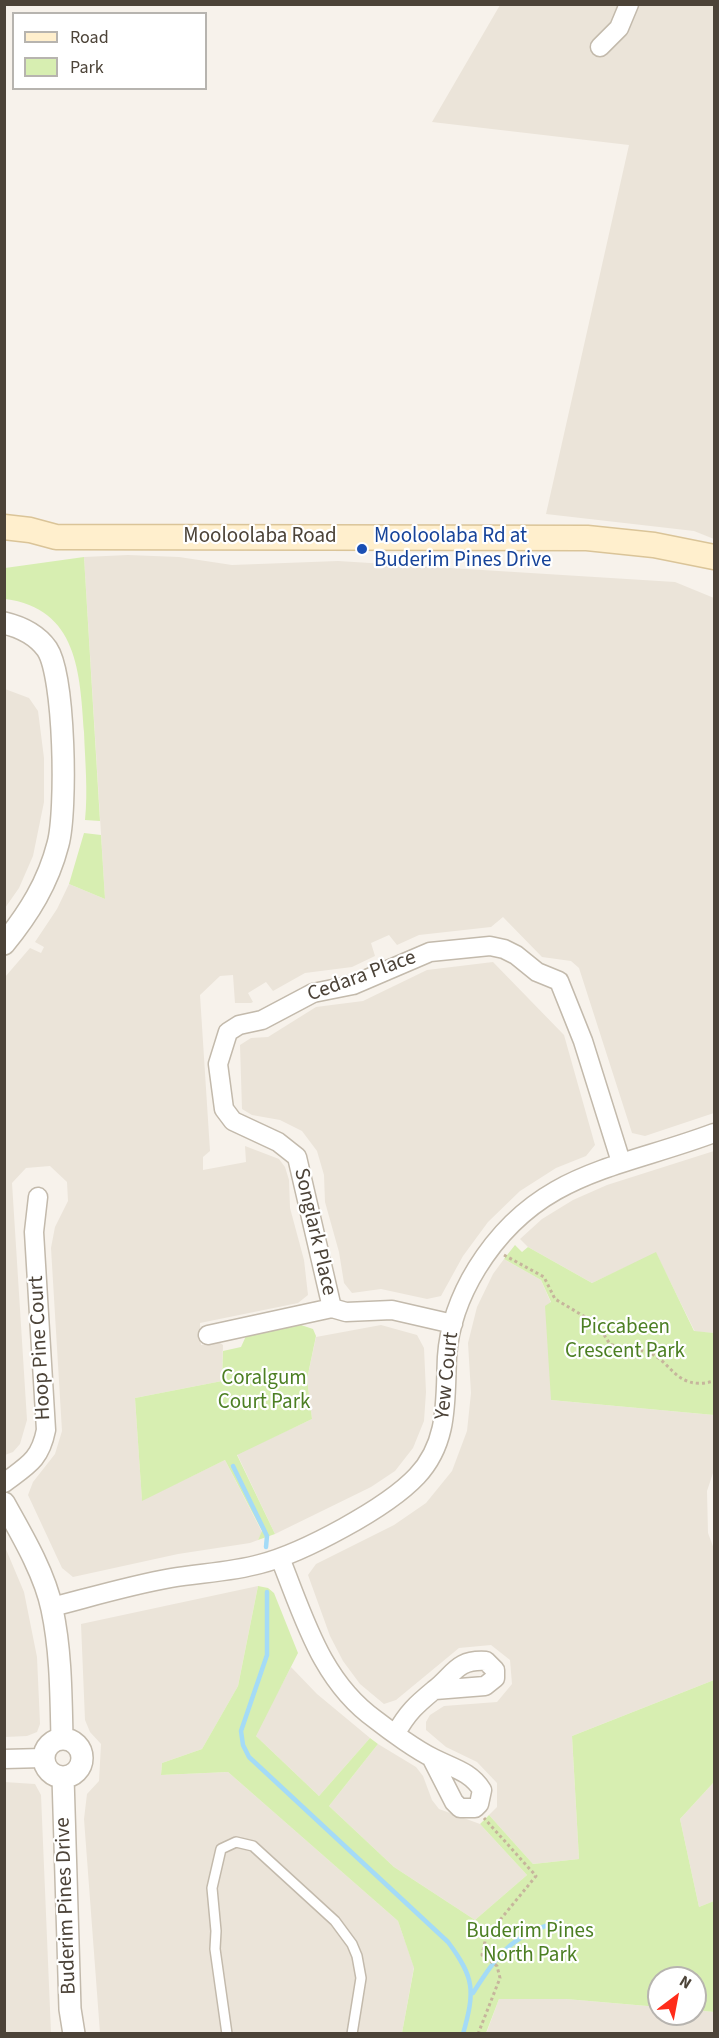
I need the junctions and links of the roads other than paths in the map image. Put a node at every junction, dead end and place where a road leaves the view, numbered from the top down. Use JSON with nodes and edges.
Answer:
{"nodes":[{"id":1,"x":629,"y":4,"type":"edge"},
{"id":2,"x":600,"y":47,"type":"dead end"},
{"id":3,"x":4,"y":527,"type":"edge"},
{"id":4,"x":56,"y":537,"type":"junction"},
{"id":5,"x":4,"y":544,"type":"edge"},
{"id":6,"x":714,"y":557,"type":"edge"},
{"id":7,"x":4,"y":623,"type":"edge"},
{"id":8,"x":4,"y":944,"type":"edge"},
{"id":9,"x":251,"y":1131,"type":"joint"},
{"id":10,"x":714,"y":1133,"type":"edge"},
{"id":11,"x":621,"y":1162,"type":"junction"},
{"id":12,"x":39,"y":1197,"type":"dead end"},
{"id":13,"x":332,"y":1308,"type":"junction"},
{"id":14,"x":453,"y":1324,"type":"junction"},
{"id":15,"x":208,"y":1335,"type":"dead end"},
{"id":16,"x":4,"y":1483,"type":"edge"},
{"id":17,"x":4,"y":1503,"type":"edge"},
{"id":18,"x":280,"y":1558,"type":"junction"},
{"id":19,"x":52,"y":1607,"type":"junction"},
{"id":20,"x":435,"y":1690,"type":"dead end"},
{"id":21,"x":396,"y":1733,"type":"junction"},
{"id":22,"x":62,"y":1738,"type":"junction"},
{"id":23,"x":44,"y":1758,"type":"junction"},
{"id":24,"x":431,"y":1758,"type":"junction"},
{"id":25,"x":4,"y":1759,"type":"edge"},
{"id":26,"x":63,"y":1778,"type":"junction"},
{"id":27,"x":74,"y":2034,"type":"edge"},
{"id":28,"x":227,"y":2034,"type":"edge"},
{"id":29,"x":352,"y":2034,"type":"edge"}],
"edges":[{"from":1,"to":2,"type":"street"},
{"from":3,"to":4,"type":"main road","name":"Mooloolaba Road"},
{"from":4,"to":5,"type":"main road","name":"Mooloolaba Road"},
{"from":4,"to":6,"type":"main road","name":"Mooloolaba Road"},
{"from":7,"to":8,"type":"street"},
{"from":9,"to":11,"type":"street","name":"Cedara Place"},
{"from":9,"to":13,"type":"street","name":"Songlark Place"},
{"from":10,"to":11,"type":"street","name":"Yew Court"},
{"from":11,"to":14,"type":"street","name":"Yew Court"},
{"from":12,"to":16,"type":"street","name":"Hoop Pine Court"},
{"from":13,"to":14,"type":"street","name":"Songlark Place"},
{"from":13,"to":15,"type":"street"},
{"from":14,"to":18,"type":"street","name":"Yew Court"},
{"from":17,"to":19,"type":"street"},
{"from":18,"to":19,"type":"street","name":"Yew Court"},
{"from":18,"to":21,"type":"street"},
{"from":19,"to":22,"type":"street"},
{"from":20,"to":21,"type":"street"},
{"from":21,"to":24,"type":"street"},
{"from":22,"to":23,"type":"street"},
{"from":22,"to":26,"type":"street"},
{"from":23,"to":25,"type":"street"},
{"from":23,"to":26,"type":"street"},
{"from":24,"to":24,"type":"street"},
{"from":26,"to":27,"type":"street","name":"Buderim Pines Drive"},
{"from":28,"to":29,"type":"lane"}]}
